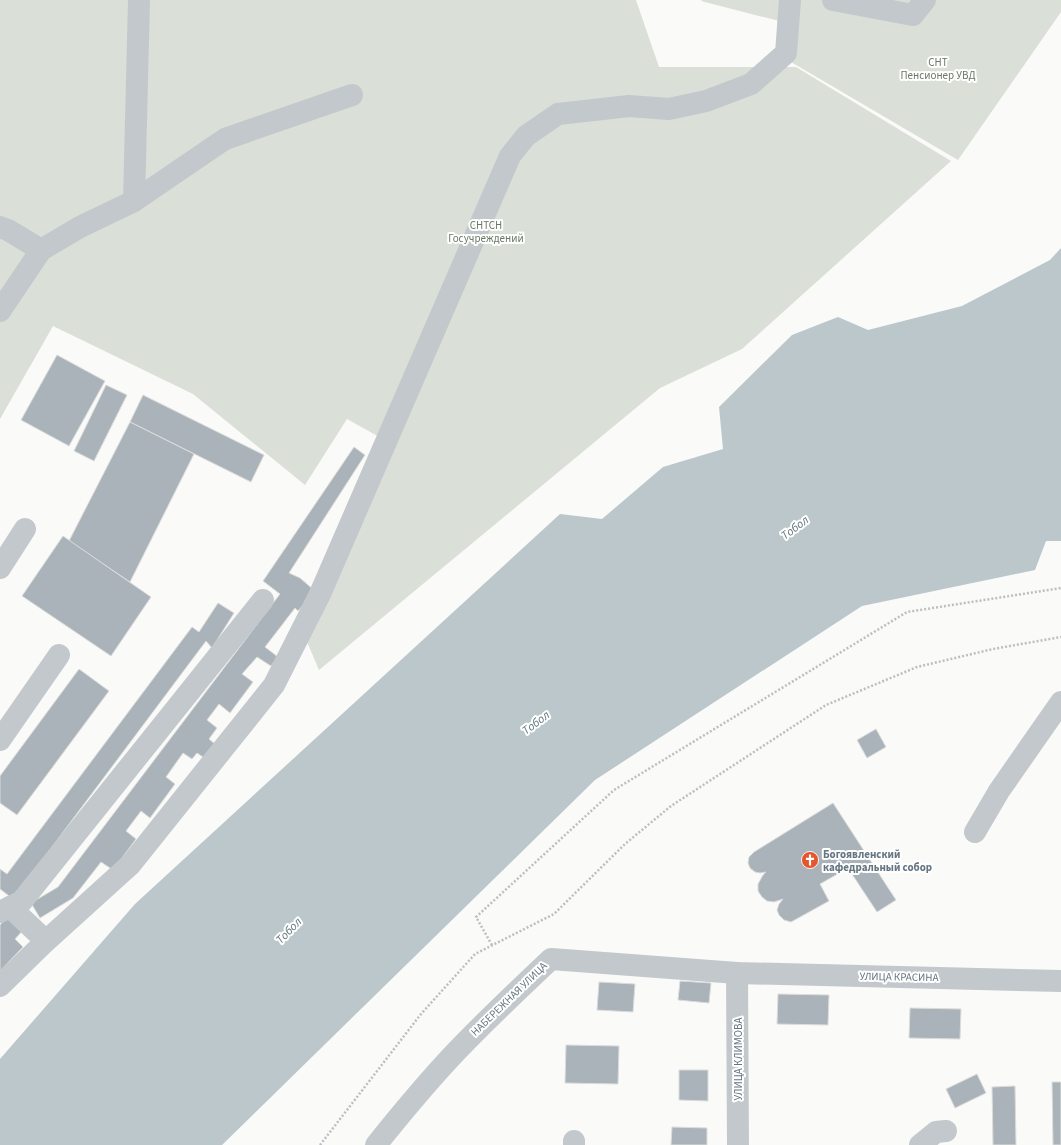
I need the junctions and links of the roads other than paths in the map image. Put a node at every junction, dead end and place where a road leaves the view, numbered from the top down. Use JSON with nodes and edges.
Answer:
{"nodes":[{"id":1,"x":139,"y":0,"type":"edge"},
{"id":2,"x":790,"y":0,"type":"edge"},
{"id":3,"x":833,"y":0,"type":"edge"},
{"id":4,"x":925,"y":0,"type":"edge"},
{"id":5,"x":352,"y":95,"type":"dead end"},
{"id":6,"x":134,"y":201,"type":"junction"},
{"id":7,"x":0,"y":227,"type":"edge"},
{"id":8,"x":41,"y":250,"type":"junction"},
{"id":9,"x":0,"y":311,"type":"edge"},
{"id":10,"x":25,"y":529,"type":"dead end"},
{"id":11,"x":0,"y":568,"type":"edge"},
{"id":12,"x":262,"y":600,"type":"dead end"},
{"id":13,"x":59,"y":655,"type":"dead end"},
{"id":14,"x":1061,"y":702,"type":"edge"},
{"id":15,"x":0,"y":740,"type":"edge"},
{"id":16,"x":975,"y":832,"type":"dead end"},
{"id":17,"x":5,"y":910,"type":"edge"},
{"id":18,"x":46,"y":941,"type":"junction"},
{"id":19,"x":737,"y":973,"type":"junction"},
{"id":20,"x":1061,"y":981,"type":"edge"},
{"id":21,"x":0,"y":986,"type":"edge"},
{"id":22,"x":946,"y":1132,"type":"dead end"},
{"id":23,"x":376,"y":1145,"type":"edge"},
{"id":24,"x":738,"y":1145,"type":"edge"},
{"id":25,"x":920,"y":1145,"type":"edge"}],
"edges":[{"from":1,"to":6,"type":"street"},
{"from":2,"to":18,"type":"street"},
{"from":3,"to":4,"type":"street"},
{"from":5,"to":6,"type":"street"},
{"from":6,"to":8,"type":"street"},
{"from":7,"to":8,"type":"street"},
{"from":8,"to":9,"type":"street"},
{"from":10,"to":11,"type":"street"},
{"from":12,"to":17,"type":"street"},
{"from":13,"to":15,"type":"street"},
{"from":14,"to":16,"type":"street"},
{"from":17,"to":18,"type":"street"},
{"from":18,"to":21,"type":"street"},
{"from":19,"to":20,"type":"street","name":"УЛИЦА КРАСИНА"},
{"from":19,"to":23,"type":"street","name":"НАБЕРЕЖНАЯ УЛИЦА"},
{"from":19,"to":24,"type":"street","name":"УЛИЦА КЛИМОВА"},
{"from":22,"to":25,"type":"street"}]}
